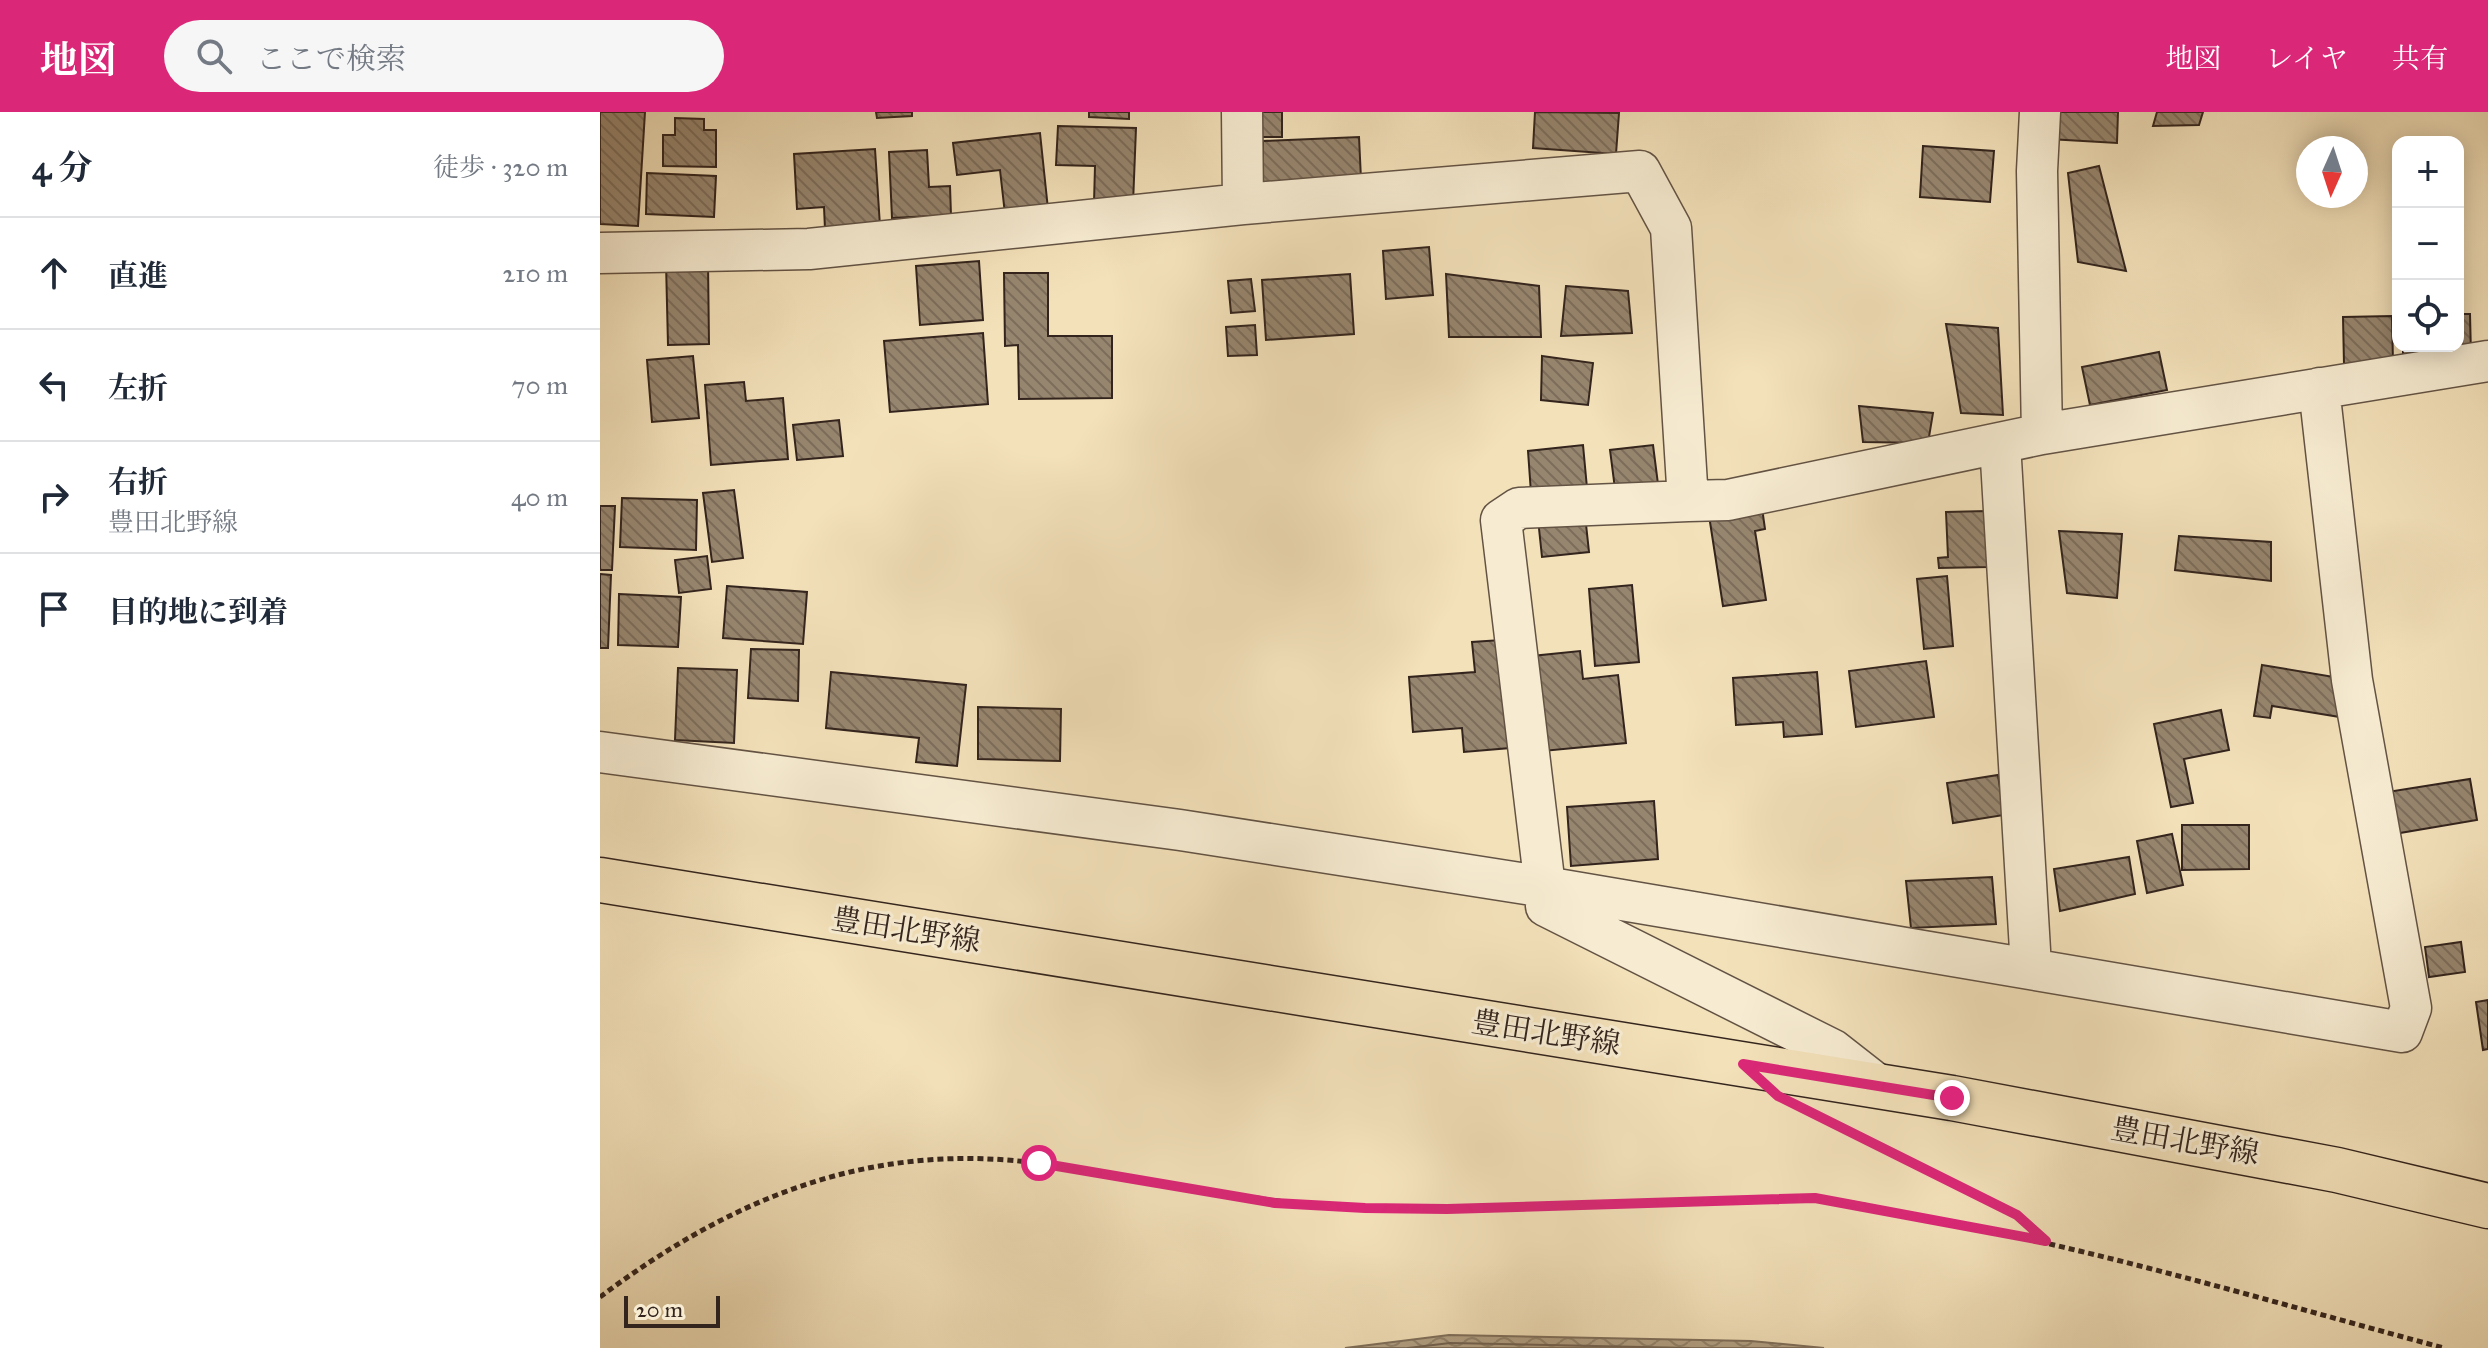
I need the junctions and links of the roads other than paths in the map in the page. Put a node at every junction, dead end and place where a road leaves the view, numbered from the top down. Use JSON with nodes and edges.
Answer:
{"nodes":[{"id":1,"x":1242,"y":112,"type":"edge"},
{"id":2,"x":2040,"y":112,"type":"edge"},
{"id":3,"x":1243,"y":204,"type":"junction"},
{"id":4,"x":600,"y":253,"type":"edge"},
{"id":5,"x":2488,"y":361,"type":"edge"},
{"id":6,"x":2319,"y":388,"type":"junction"},
{"id":7,"x":2042,"y":434,"type":"junction"},
{"id":8,"x":2000,"y":443,"type":"junction"},
{"id":9,"x":1688,"y":501,"type":"junction"},
{"id":10,"x":600,"y":752,"type":"edge"},
{"id":11,"x":600,"y":880,"type":"edge"},
{"id":12,"x":1545,"y":887,"type":"junction"},
{"id":13,"x":2031,"y":967,"type":"junction"},
{"id":14,"x":1879,"y":1086,"type":"junction"},
{"id":15,"x":2488,"y":1206,"type":"edge"}],
"edges":[{"from":1,"to":3,"type":"street"},
{"from":2,"to":7,"type":"street"},
{"from":3,"to":4,"type":"street"},
{"from":3,"to":9,"type":"street"},
{"from":5,"to":6,"type":"street"},
{"from":6,"to":7,"type":"street"},
{"from":6,"to":13,"type":"street"},
{"from":7,"to":8,"type":"street"},
{"from":8,"to":9,"type":"street"},
{"from":8,"to":13,"type":"street"},
{"from":9,"to":12,"type":"street"},
{"from":10,"to":12,"type":"street"},
{"from":11,"to":14,"type":"main road","name":"豊田北野線"},
{"from":12,"to":13,"type":"street"},
{"from":12,"to":14,"type":"street"},
{"from":14,"to":15,"type":"main road","name":"豊田北野線"}]}
